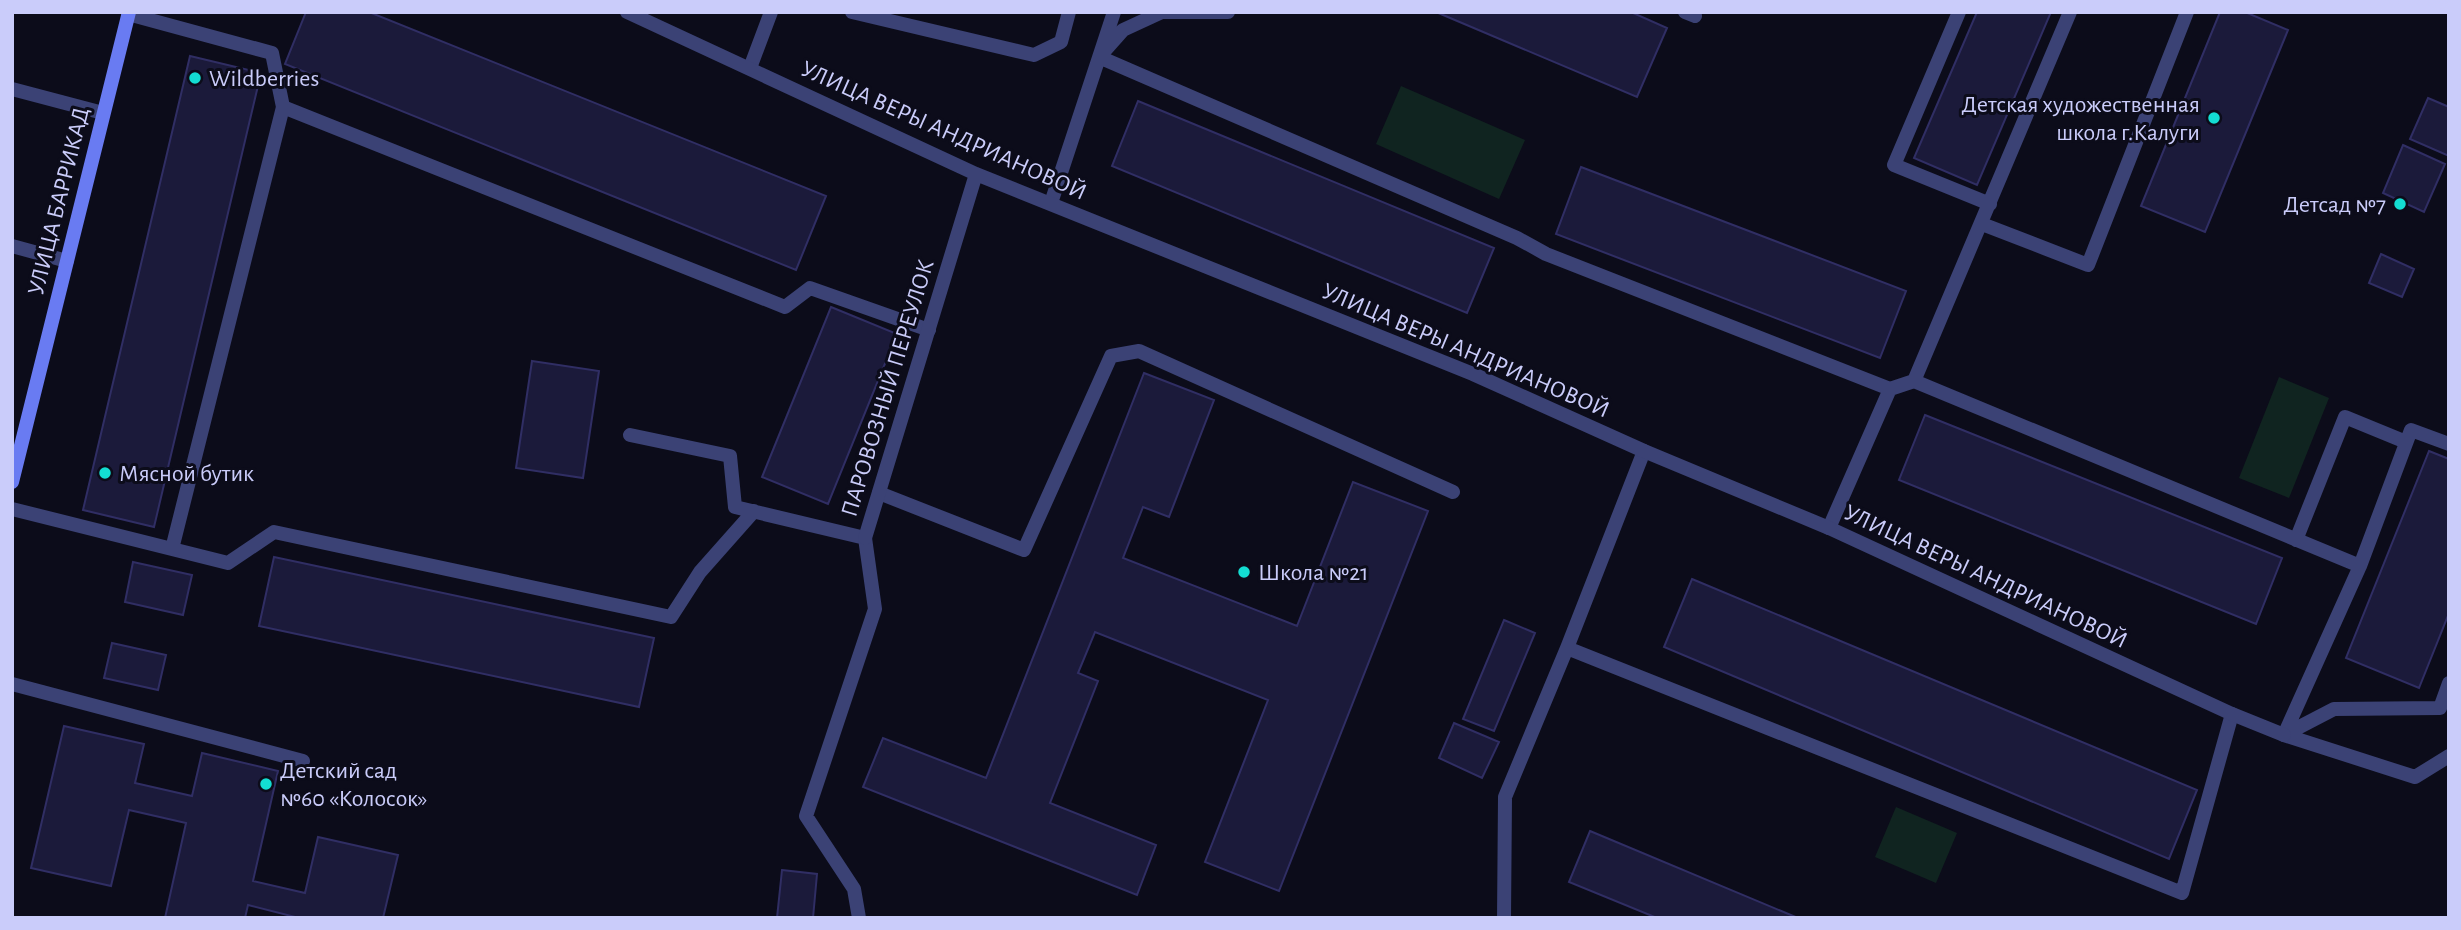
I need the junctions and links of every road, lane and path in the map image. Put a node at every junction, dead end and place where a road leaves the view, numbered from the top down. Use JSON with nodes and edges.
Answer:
{"nodes":[{"id":1,"x":627,"y":12,"type":"edge"},
{"id":2,"x":771,"y":12,"type":"edge"},
{"id":3,"x":852,"y":12,"type":"edge"},
{"id":4,"x":1069,"y":12,"type":"edge"},
{"id":5,"x":1114,"y":12,"type":"edge"},
{"id":6,"x":1228,"y":12,"type":"edge"},
{"id":7,"x":1959,"y":12,"type":"edge"},
{"id":8,"x":2070,"y":12,"type":"edge"},
{"id":9,"x":2187,"y":12,"type":"edge"},
{"id":10,"x":128,"y":13,"type":"edge"},
{"id":11,"x":1099,"y":57,"type":"junction"},
{"id":12,"x":750,"y":68,"type":"junction"},
{"id":13,"x":12,"y":89,"type":"edge"},
{"id":14,"x":282,"y":107,"type":"junction"},
{"id":15,"x":103,"y":113,"type":"junction"},
{"id":16,"x":976,"y":174,"type":"junction"},
{"id":17,"x":1051,"y":203,"type":"junction"},
{"id":18,"x":1990,"y":204,"type":"junction"},
{"id":19,"x":1982,"y":224,"type":"junction"},
{"id":20,"x":12,"y":246,"type":"edge"},
{"id":21,"x":67,"y":261,"type":"junction"},
{"id":22,"x":929,"y":330,"type":"junction"},
{"id":23,"x":1914,"y":382,"type":"junction"},
{"id":24,"x":1890,"y":389,"type":"junction"},
{"id":25,"x":630,"y":435,"type":"dead end"},
{"id":26,"x":2406,"y":442,"type":"junction"},
{"id":27,"x":2449,"y":444,"type":"edge"},
{"id":28,"x":1644,"y":451,"type":"junction"},
{"id":29,"x":12,"y":482,"type":"edge"},
{"id":30,"x":1453,"y":492,"type":"dead end"},
{"id":31,"x":879,"y":493,"type":"junction"},
{"id":32,"x":12,"y":509,"type":"edge"},
{"id":33,"x":754,"y":511,"type":"junction"},
{"id":34,"x":1829,"y":528,"type":"junction"},
{"id":35,"x":865,"y":538,"type":"junction"},
{"id":36,"x":2296,"y":540,"type":"junction"},
{"id":37,"x":172,"y":550,"type":"junction"},
{"id":38,"x":2360,"y":566,"type":"junction"},
{"id":39,"x":1567,"y":648,"type":"junction"},
{"id":40,"x":2449,"y":683,"type":"edge"},
{"id":41,"x":12,"y":684,"type":"edge"},
{"id":42,"x":2232,"y":714,"type":"junction"},
{"id":43,"x":2284,"y":735,"type":"junction"},
{"id":44,"x":2449,"y":756,"type":"edge"},
{"id":45,"x":303,"y":761,"type":"dead end"},
{"id":46,"x":859,"y":918,"type":"edge"},
{"id":47,"x":1504,"y":918,"type":"edge"}],
"edges":[{"from":1,"to":12,"type":"street","name":"УЛИЦА ВЕРЫ АНДРИАНОВОЙ"},
{"from":2,"to":12,"type":"street"},
{"from":3,"to":4,"type":"street"},
{"from":5,"to":11,"type":"street"},
{"from":6,"to":11,"type":"street"},
{"from":7,"to":18,"type":"street"},
{"from":8,"to":18,"type":"street"},
{"from":9,"to":19,"type":"street"},
{"from":10,"to":14,"type":"street"},
{"from":10,"to":15,"type":"street","name":"УЛИЦА БАРРИКАД"},
{"from":11,"to":17,"type":"street"},
{"from":11,"to":24,"type":"street"},
{"from":12,"to":16,"type":"street","name":"УЛИЦА ВЕРЫ АНДРИАНОВОЙ"},
{"from":13,"to":15,"type":"street"},
{"from":14,"to":22,"type":"street"},
{"from":14,"to":37,"type":"street"},
{"from":15,"to":21,"type":"street","name":"УЛИЦА БАРРИКАД"},
{"from":16,"to":17,"type":"street","name":"УЛИЦА ВЕРЫ АНДРИАНОВОЙ"},
{"from":16,"to":22,"type":"street","name":"ПАРОВОЗНЫЙ ПЕРЕУЛОК"},
{"from":17,"to":28,"type":"street","name":"УЛИЦА ВЕРЫ АНДРИАНОВОЙ"},
{"from":18,"to":19,"type":"street"},
{"from":19,"to":23,"type":"street"},
{"from":20,"to":21,"type":"street"},
{"from":21,"to":29,"type":"street","name":"УЛИЦА БАРРИКАД"},
{"from":22,"to":31,"type":"street","name":"ПАРОВОЗНЫЙ ПЕРЕУЛОК"},
{"from":23,"to":24,"type":"street"},
{"from":23,"to":36,"type":"street"},
{"from":24,"to":34,"type":"street"},
{"from":25,"to":33,"type":"street"},
{"from":26,"to":27,"type":"street"},
{"from":26,"to":36,"type":"street"},
{"from":26,"to":38,"type":"street"},
{"from":28,"to":34,"type":"street","name":"УЛИЦА ВЕРЫ АНДРИАНОВОЙ"},
{"from":28,"to":39,"type":"street"},
{"from":30,"to":31,"type":"street"},
{"from":31,"to":35,"type":"street","name":"ПАРОВОЗНЫЙ ПЕРЕУЛОК"},
{"from":32,"to":37,"type":"street"},
{"from":33,"to":35,"type":"street"},
{"from":33,"to":37,"type":"street"},
{"from":34,"to":42,"type":"street","name":"УЛИЦА ВЕРЫ АНДРИАНОВОЙ"},
{"from":35,"to":46,"type":"street","name":"ПАРОВОЗНЫЙ ПЕРЕУЛОК"},
{"from":36,"to":38,"type":"street"},
{"from":38,"to":43,"type":"street"},
{"from":39,"to":42,"type":"street"},
{"from":39,"to":47,"type":"street"},
{"from":40,"to":43,"type":"street"},
{"from":41,"to":45,"type":"street"},
{"from":42,"to":43,"type":"street","name":"УЛИЦА ВЕРЫ АНДРИАНОВОЙ"},
{"from":43,"to":44,"type":"street","name":"УЛИЦА ВЕРЫ АНДРИАНОВОЙ"}]}
